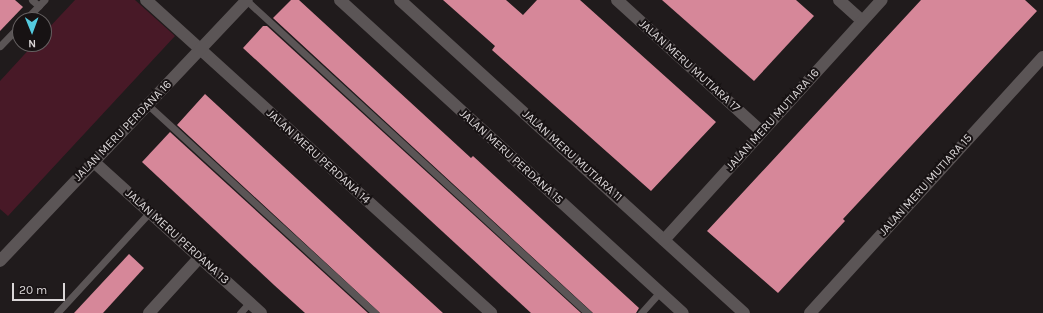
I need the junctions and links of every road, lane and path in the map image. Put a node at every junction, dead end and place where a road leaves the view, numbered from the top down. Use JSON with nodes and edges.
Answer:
{"nodes":[{"id":1,"x":32,"y":0,"type":"edge"},
{"id":2,"x":44,"y":0,"type":"edge"},
{"id":3,"x":146,"y":0,"type":"edge"},
{"id":4,"x":246,"y":0,"type":"edge"},
{"id":5,"x":340,"y":0,"type":"edge"},
{"id":6,"x":400,"y":0,"type":"edge"},
{"id":7,"x":617,"y":0,"type":"edge"},
{"id":8,"x":839,"y":0,"type":"edge"},
{"id":9,"x":882,"y":0,"type":"edge"},
{"id":10,"x":39,"y":6,"type":"junction"},
{"id":11,"x":33,"y":12,"type":"edge"},
{"id":12,"x":862,"y":21,"type":"junction"},
{"id":13,"x":12,"y":33,"type":"edge"},
{"id":14,"x":0,"y":46,"type":"edge"},
{"id":15,"x":200,"y":49,"type":"junction"},
{"id":16,"x":1043,"y":57,"type":"edge"},
{"id":17,"x":148,"y":105,"type":"junction"},
{"id":18,"x":762,"y":132,"type":"junction"},
{"id":19,"x":94,"y":162,"type":"junction"},
{"id":20,"x":150,"y":212,"type":"junction"},
{"id":21,"x":664,"y":240,"type":"junction"},
{"id":22,"x":199,"y":258,"type":"junction"},
{"id":23,"x":0,"y":261,"type":"edge"},
{"id":24,"x":660,"y":292,"type":"junction"},
{"id":25,"x":249,"y":303,"type":"junction"},
{"id":26,"x":485,"y":311,"type":"edge"},
{"id":27,"x":57,"y":313,"type":"edge"},
{"id":28,"x":149,"y":313,"type":"edge"},
{"id":29,"x":240,"y":313,"type":"edge"},
{"id":30,"x":261,"y":313,"type":"edge"},
{"id":31,"x":375,"y":313,"type":"edge"},
{"id":32,"x":588,"y":313,"type":"edge"},
{"id":33,"x":641,"y":313,"type":"edge"},
{"id":34,"x":683,"y":313,"type":"edge"},
{"id":35,"x":744,"y":313,"type":"edge"},
{"id":36,"x":810,"y":313,"type":"edge"}],
"edges":[{"from":1,"to":10,"type":"lane"},
{"from":2,"to":10,"type":"lane"},
{"from":3,"to":15,"type":"street","name":"JALAN MERU PERDANA 14"},
{"from":4,"to":15,"type":"street","name":"JALAN MERU PERDANA 16"},
{"from":4,"to":32,"type":"lane"},
{"from":5,"to":24,"type":"street","name":"JALAN MERU PERDANA 15"},
{"from":6,"to":21,"type":"street","name":"JALAN MERU MUTIARA 11"},
{"from":7,"to":18,"type":"street","name":"JALAN MERU MUTIARA 17"},
{"from":8,"to":12,"type":"street"},
{"from":9,"to":12,"type":"street","name":"JALAN MERU MUTIARA 16"},
{"from":10,"to":11,"type":"lane"},
{"from":12,"to":18,"type":"street","name":"JALAN MERU MUTIARA 16"},
{"from":13,"to":14,"type":"lane"},
{"from":15,"to":17,"type":"street","name":"JALAN MERU PERDANA 16"},
{"from":15,"to":26,"type":"street","name":"JALAN MERU PERDANA 14"},
{"from":16,"to":36,"type":"street","name":"JALAN MERU MUTIARA 15"},
{"from":17,"to":19,"type":"street","name":"JALAN MERU PERDANA 16"},
{"from":17,"to":31,"type":"lane"},
{"from":18,"to":21,"type":"street","name":"JALAN MERU MUTIARA 16"},
{"from":19,"to":20,"type":"street","name":"JALAN MERU PERDANA 13"},
{"from":19,"to":23,"type":"street","name":"JALAN MERU PERDANA 16"},
{"from":20,"to":22,"type":"street","name":"JALAN MERU PERDANA 13"},
{"from":20,"to":27,"type":"lane"},
{"from":21,"to":35,"type":"street","name":"JALAN MERU MUTIARA 11"},
{"from":22,"to":25,"type":"street","name":"JALAN MERU PERDANA 13"},
{"from":22,"to":28,"type":"street"},
{"from":24,"to":33,"type":"lane"},
{"from":24,"to":34,"type":"street","name":"JALAN MERU PERDANA 15"},
{"from":25,"to":29,"type":"lane"},
{"from":25,"to":30,"type":"street","name":"JALAN MERU PERDANA 13"}]}
